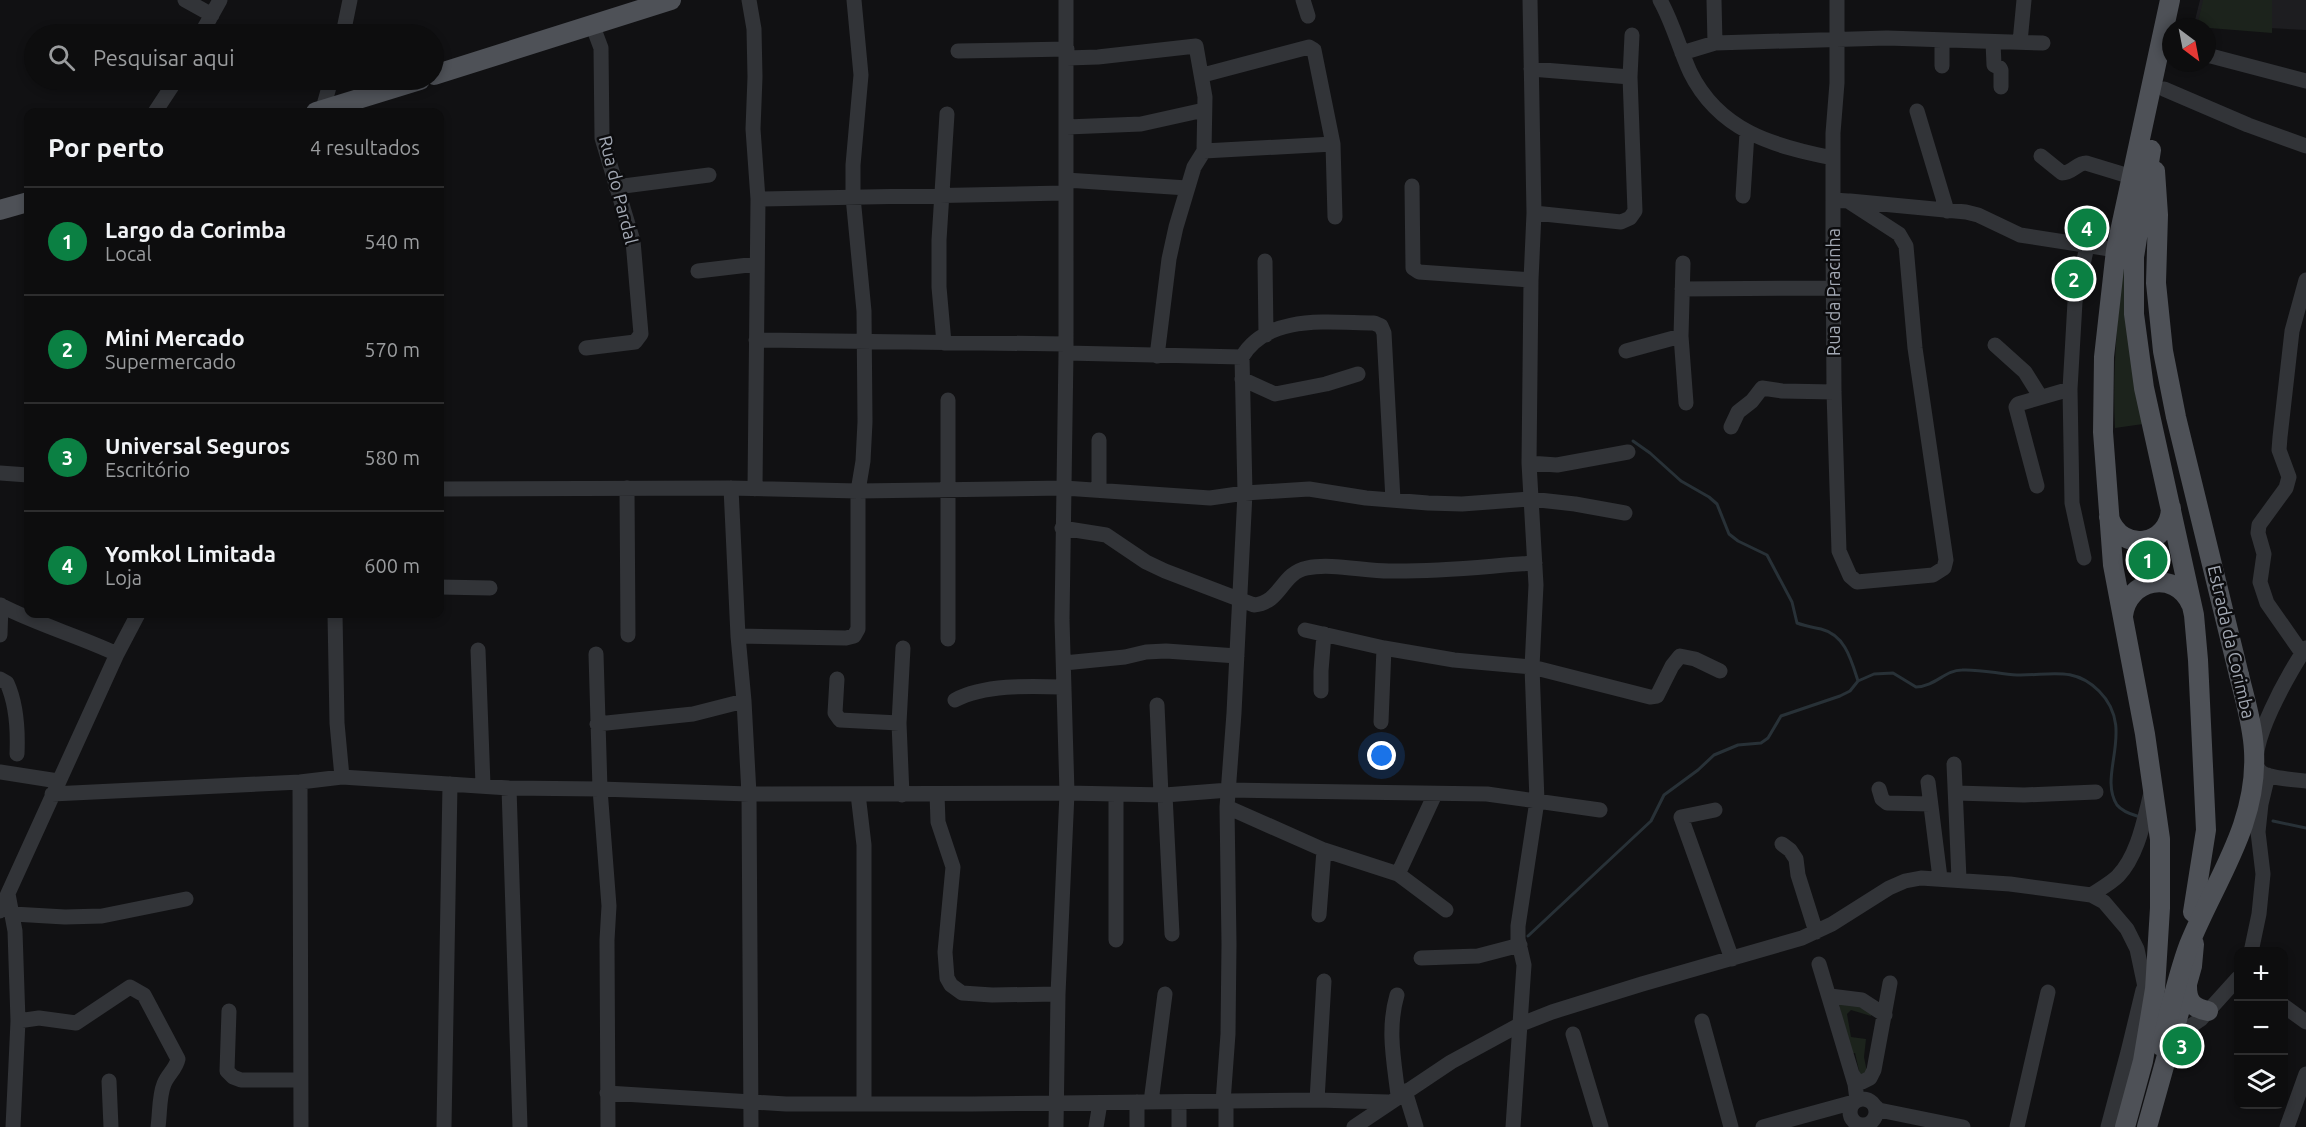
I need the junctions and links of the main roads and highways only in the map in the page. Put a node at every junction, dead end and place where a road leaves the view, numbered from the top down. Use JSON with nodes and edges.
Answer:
{"nodes":[{"id":1,"x":671,"y":0,"type":"edge"},
{"id":2,"x":2170,"y":0,"type":"edge"},
{"id":3,"x":2182,"y":0,"type":"edge"},
{"id":4,"x":2178,"y":18,"type":"edge"},
{"id":5,"x":444,"y":72,"type":"edge"},
{"id":6,"x":2167,"y":72,"type":"edge"},
{"id":7,"x":389,"y":90,"type":"edge"},
{"id":8,"x":332,"y":108,"type":"edge"},
{"id":9,"x":2152,"y":142,"type":"junction"},
{"id":10,"x":24,"y":203,"type":"edge"},
{"id":11,"x":0,"y":210,"type":"edge"},
{"id":12,"x":2170,"y":503,"type":"junction"},
{"id":13,"x":2108,"y":515,"type":"junction"},
{"id":14,"x":2193,"y":609,"type":"junction"},
{"id":15,"x":2124,"y":622,"type":"junction"},
{"id":16,"x":2193,"y":912,"type":"dead end"},
{"id":17,"x":2194,"y":944,"type":"dead end"},
{"id":18,"x":2187,"y":986,"type":"junction"},
{"id":19,"x":2208,"y":1011,"type":"road end"},
{"id":20,"x":2167,"y":1042,"type":"junction"},
{"id":21,"x":2112,"y":1124,"type":"edge"},
{"id":22,"x":2138,"y":1127,"type":"edge"},
{"id":23,"x":2147,"y":1127,"type":"edge"}],
"edges":[{"from":1,"to":5,"type":"main road"},
{"from":2,"to":13,"type":"main road"},
{"from":3,"to":4,"type":"main road"},
{"from":6,"to":9,"type":"main road","name":"Estrada da Corimba"},
{"from":7,"to":8,"type":"main road"},
{"from":9,"to":12,"type":"main road","name":"Estrada da Corimba"},
{"from":9,"to":20,"type":"main road","name":"Estrada da Corimba","bridge":true},
{"from":10,"to":11,"type":"main road"},
{"from":12,"to":13,"type":"main road"},
{"from":12,"to":14,"type":"main road","name":"Estrada da Corimba"},
{"from":13,"to":15,"type":"main road"},
{"from":14,"to":15,"type":"main road"},
{"from":14,"to":16,"type":"main road","name":"Estrada da Corimba"},
{"from":15,"to":21,"type":"main road"},
{"from":17,"to":18,"type":"main road","name":"Estrada da Corimba"},
{"from":18,"to":19,"type":"main road"},
{"from":18,"to":20,"type":"main road","name":"Estrada da Corimba"},
{"from":20,"to":22,"type":"main road","name":"Estrada da Corimba"},
{"from":20,"to":23,"type":"main road","name":"Estrada da Corimba"}]}
